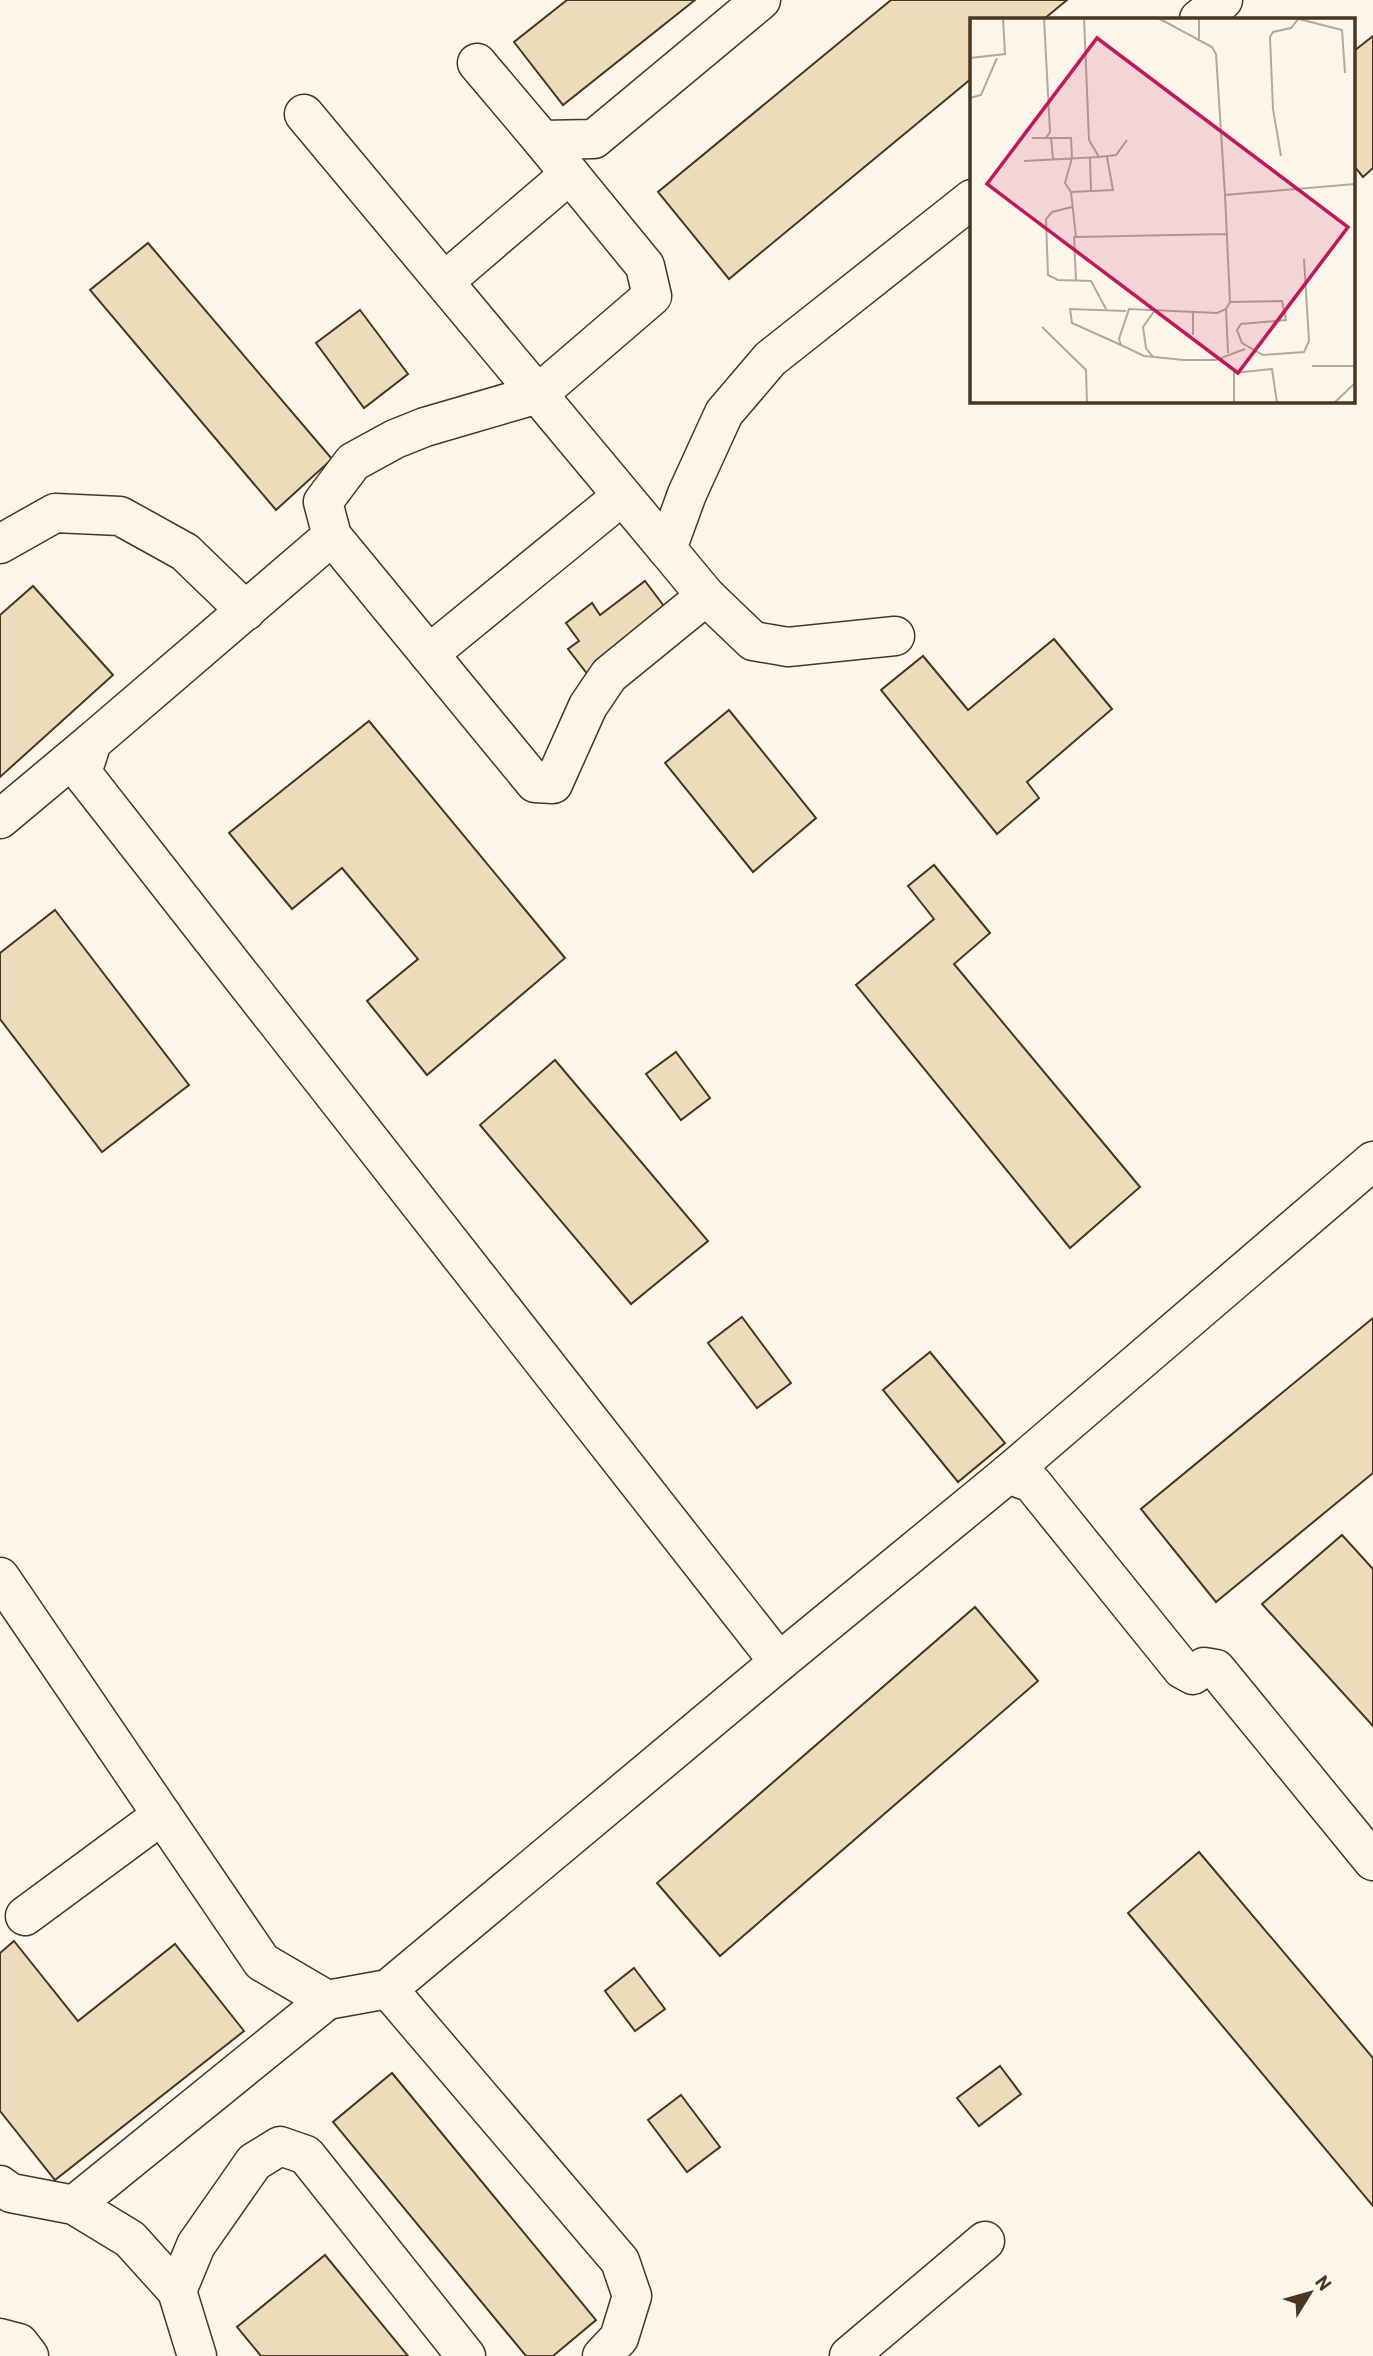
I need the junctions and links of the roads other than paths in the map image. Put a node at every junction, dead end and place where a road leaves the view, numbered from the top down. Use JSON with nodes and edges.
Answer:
{"nodes":[{"id":1,"x":761,"y":0,"type":"edge"},
{"id":2,"x":1223,"y":0,"type":"edge"},
{"id":3,"x":1200,"y":18,"type":"edge"},
{"id":4,"x":477,"y":63,"type":"dead end"},
{"id":5,"x":304,"y":114,"type":"dead end"},
{"id":6,"x":542,"y":140,"type":"junction"},
{"id":7,"x":570,"y":174,"type":"junction"},
{"id":8,"x":970,"y":201,"type":"edge"},
{"id":9,"x":445,"y":281,"type":"junction"},
{"id":10,"x":538,"y":394,"type":"junction"},
{"id":11,"x":622,"y":496,"type":"junction"},
{"id":12,"x":332,"y":536,"type":"junction"},
{"id":13,"x":0,"y":544,"type":"edge"},
{"id":14,"x":667,"y":549,"type":"junction"},
{"id":15,"x":706,"y":596,"type":"junction"},
{"id":16,"x":246,"y":611,"type":"junction"},
{"id":17,"x":895,"y":636,"type":"dead end"},
{"id":18,"x":429,"y":654,"type":"junction"},
{"id":19,"x":92,"y":742,"type":"junction"},
{"id":20,"x":0,"y":819,"type":"edge"},
{"id":21,"x":1373,"y":1161,"type":"edge"},
{"id":22,"x":1008,"y":1474,"type":"junction"},
{"id":23,"x":0,"y":1577,"type":"edge"},
{"id":24,"x":779,"y":1662,"type":"junction"},
{"id":25,"x":162,"y":1815,"type":"junction"},
{"id":26,"x":1373,"y":1861,"type":"edge"},
{"id":27,"x":25,"y":1916,"type":"dead end"},
{"id":28,"x":388,"y":1989,"type":"junction"},
{"id":29,"x":327,"y":2000,"type":"junction"},
{"id":30,"x":0,"y":2185,"type":"edge"},
{"id":31,"x":74,"y":2205,"type":"junction"},
{"id":32,"x":985,"y":2241,"type":"dead end"},
{"id":33,"x":177,"y":2291,"type":"junction"},
{"id":34,"x":0,"y":2338,"type":"edge"},
{"id":35,"x":29,"y":2356,"type":"edge"},
{"id":36,"x":197,"y":2356,"type":"edge"},
{"id":37,"x":466,"y":2356,"type":"edge"},
{"id":38,"x":602,"y":2356,"type":"edge"},
{"id":39,"x":849,"y":2356,"type":"edge"}],
"edges":[{"from":1,"to":6,"type":"lane"},
{"from":2,"to":3,"type":"lane"},
{"from":4,"to":6,"type":"lane"},
{"from":5,"to":9,"type":"lane"},
{"from":6,"to":7,"type":"lane"},
{"from":7,"to":9,"type":"lane"},
{"from":7,"to":10,"type":"lane"},
{"from":8,"to":14,"type":"lane"},
{"from":9,"to":10,"type":"lane"},
{"from":10,"to":11,"type":"lane"},
{"from":10,"to":12,"type":"lane"},
{"from":11,"to":14,"type":"lane"},
{"from":11,"to":18,"type":"lane"},
{"from":12,"to":16,"type":"lane"},
{"from":12,"to":18,"type":"lane"},
{"from":13,"to":16,"type":"lane"},
{"from":14,"to":15,"type":"lane"},
{"from":15,"to":17,"type":"lane"},
{"from":15,"to":18,"type":"lane"},
{"from":16,"to":19,"type":"lane"},
{"from":19,"to":20,"type":"lane"},
{"from":19,"to":24,"type":"lane"},
{"from":21,"to":22,"type":"lane"},
{"from":22,"to":24,"type":"lane"},
{"from":22,"to":26,"type":"lane"},
{"from":23,"to":25,"type":"lane"},
{"from":24,"to":28,"type":"lane"},
{"from":25,"to":27,"type":"lane"},
{"from":25,"to":29,"type":"lane"},
{"from":28,"to":29,"type":"lane"},
{"from":28,"to":38,"type":"lane"},
{"from":29,"to":31,"type":"lane"},
{"from":30,"to":31,"type":"lane"},
{"from":31,"to":33,"type":"lane"},
{"from":32,"to":39,"type":"lane"},
{"from":33,"to":36,"type":"lane"},
{"from":33,"to":37,"type":"lane"},
{"from":34,"to":35,"type":"lane"}]}
